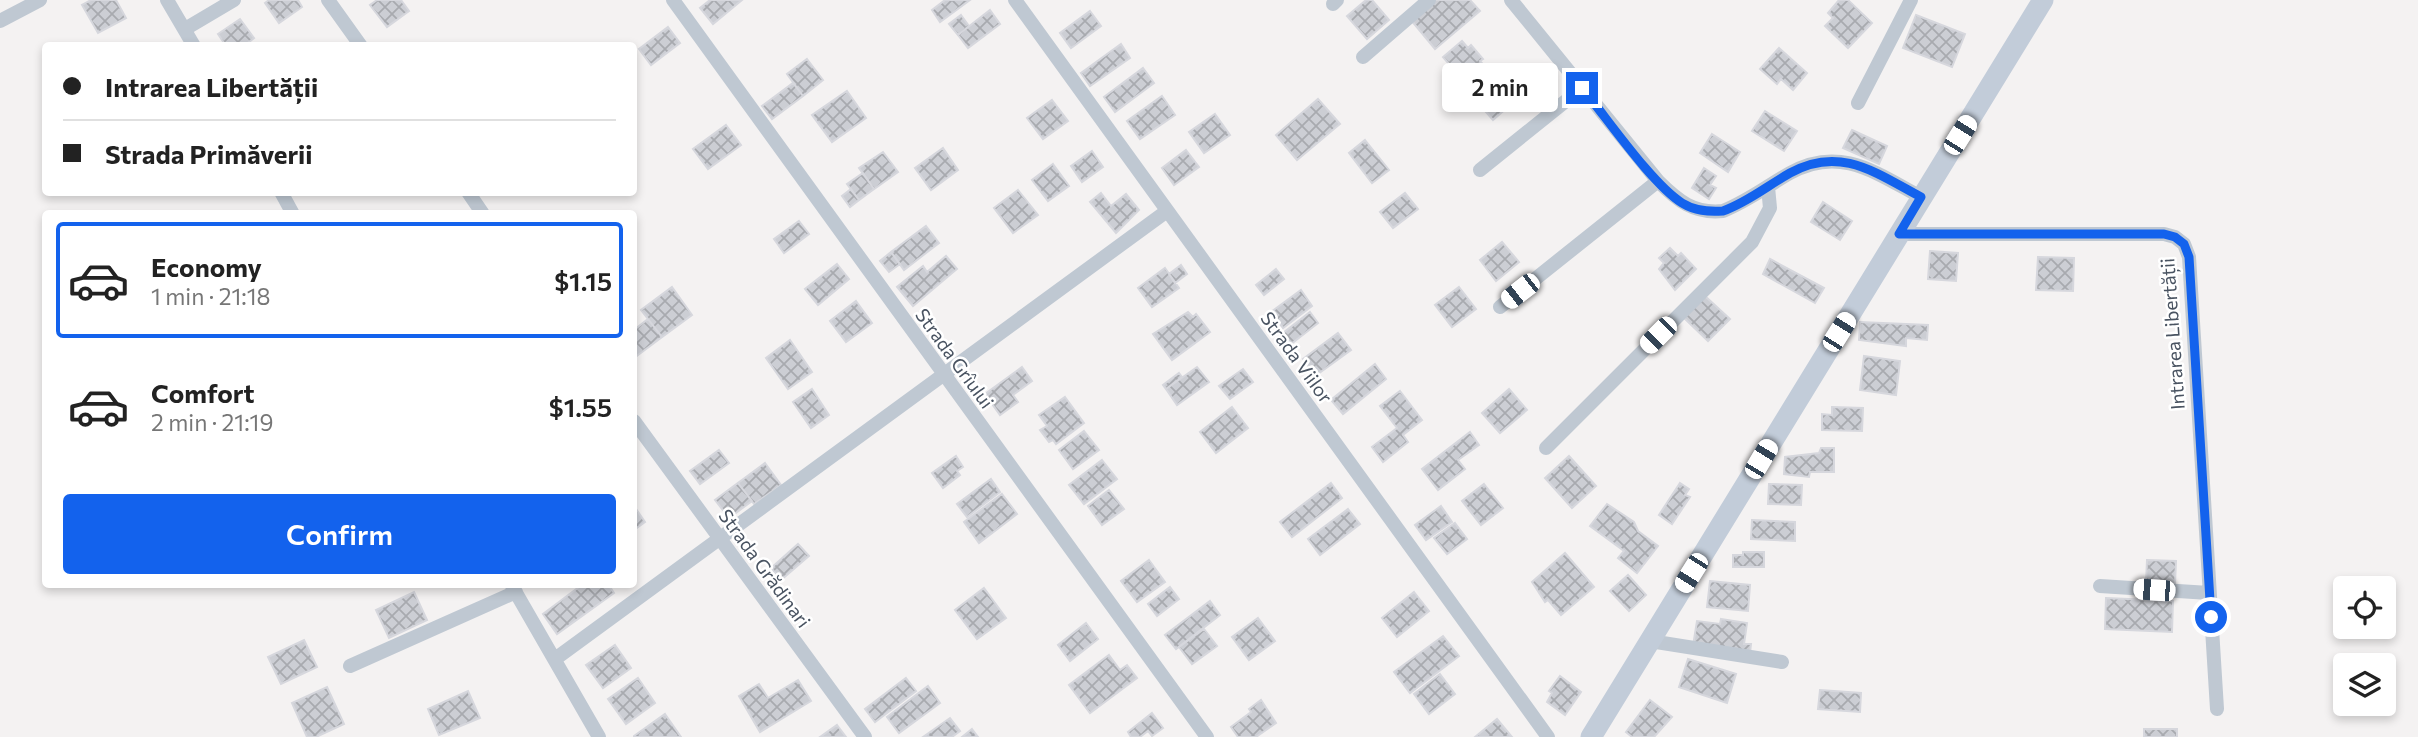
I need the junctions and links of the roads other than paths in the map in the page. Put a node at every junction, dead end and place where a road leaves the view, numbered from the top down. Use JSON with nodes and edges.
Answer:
{"nodes":[{"id":1,"x":40,"y":0,"type":"edge"},
{"id":2,"x":167,"y":0,"type":"edge"},
{"id":3,"x":234,"y":0,"type":"edge"},
{"id":4,"x":328,"y":0,"type":"edge"},
{"id":5,"x":673,"y":0,"type":"edge"},
{"id":6,"x":1015,"y":0,"type":"edge"},
{"id":7,"x":1429,"y":0,"type":"edge"},
{"id":8,"x":1511,"y":0,"type":"edge"},
{"id":9,"x":1911,"y":0,"type":"edge"},
{"id":10,"x":2036,"y":2,"type":"edge"},
{"id":11,"x":0,"y":21,"type":"edge"},
{"id":12,"x":185,"y":29,"type":"junction"},
{"id":13,"x":192,"y":42,"type":"edge"},
{"id":14,"x":358,"y":42,"type":"edge"},
{"id":15,"x":1363,"y":57,"type":"dead end"},
{"id":16,"x":1582,"y":88,"type":"junction"},
{"id":17,"x":1857,"y":103,"type":"dead end"},
{"id":18,"x":1480,"y":170,"type":"dead end"},
{"id":19,"x":1658,"y":181,"type":"junction"},
{"id":20,"x":1768,"y":187,"type":"junction"},
{"id":21,"x":1921,"y":197,"type":"junction"},
{"id":22,"x":1167,"y":211,"type":"junction"},
{"id":23,"x":1899,"y":234,"type":"junction"},
{"id":24,"x":1500,"y":307,"type":"dead end"},
{"id":25,"x":944,"y":376,"type":"junction"},
{"id":26,"x":637,"y":425,"type":"edge"},
{"id":27,"x":1546,"y":448,"type":"dead end"},
{"id":28,"x":720,"y":540,"type":"junction"},
{"id":29,"x":2100,"y":586,"type":"dead end"},
{"id":30,"x":514,"y":588,"type":"edge"},
{"id":31,"x":2209,"y":593,"type":"junction"},
{"id":32,"x":1650,"y":641,"type":"junction"},
{"id":33,"x":555,"y":659,"type":"junction"},
{"id":34,"x":1782,"y":662,"type":"dead end"},
{"id":35,"x":350,"y":666,"type":"dead end"},
{"id":36,"x":2217,"y":709,"type":"dead end"},
{"id":37,"x":599,"y":737,"type":"edge"},
{"id":38,"x":865,"y":737,"type":"edge"},
{"id":39,"x":1207,"y":737,"type":"edge"},
{"id":40,"x":1548,"y":737,"type":"edge"},
{"id":41,"x":1591,"y":737,"type":"edge"}],
"edges":[{"from":1,"to":11,"type":"street"},
{"from":2,"to":12,"type":"street"},
{"from":3,"to":12,"type":"street"},
{"from":4,"to":14,"type":"street"},
{"from":5,"to":25,"type":"street","name":"Strada Grîului"},
{"from":6,"to":22,"type":"street","name":"Strada Viilor"},
{"from":7,"to":15,"type":"street"},
{"from":8,"to":16,"type":"street"},
{"from":9,"to":17,"type":"street"},
{"from":10,"to":21,"type":"main road"},
{"from":12,"to":13,"type":"street"},
{"from":16,"to":18,"type":"street"},
{"from":16,"to":19,"type":"street"},
{"from":19,"to":20,"type":"street"},
{"from":19,"to":24,"type":"street"},
{"from":20,"to":21,"type":"street"},
{"from":20,"to":27,"type":"street"},
{"from":21,"to":23,"type":"main road"},
{"from":22,"to":25,"type":"street"},
{"from":22,"to":40,"type":"street","name":"Strada Viilor"},
{"from":23,"to":31,"type":"street","name":"Intrarea Libertății"},
{"from":23,"to":32,"type":"main road"},
{"from":25,"to":28,"type":"street"},
{"from":25,"to":39,"type":"street","name":"Strada Grîului"},
{"from":26,"to":28,"type":"street","name":"Strada Grădinari"},
{"from":28,"to":33,"type":"street"},
{"from":28,"to":38,"type":"street","name":"Strada Grădinari"},
{"from":29,"to":31,"type":"street"},
{"from":30,"to":33,"type":"street"},
{"from":30,"to":35,"type":"street"},
{"from":31,"to":36,"type":"street","name":"Intrarea Libertății"},
{"from":32,"to":34,"type":"street"},
{"from":32,"to":41,"type":"main road"},
{"from":33,"to":37,"type":"street"}]}
